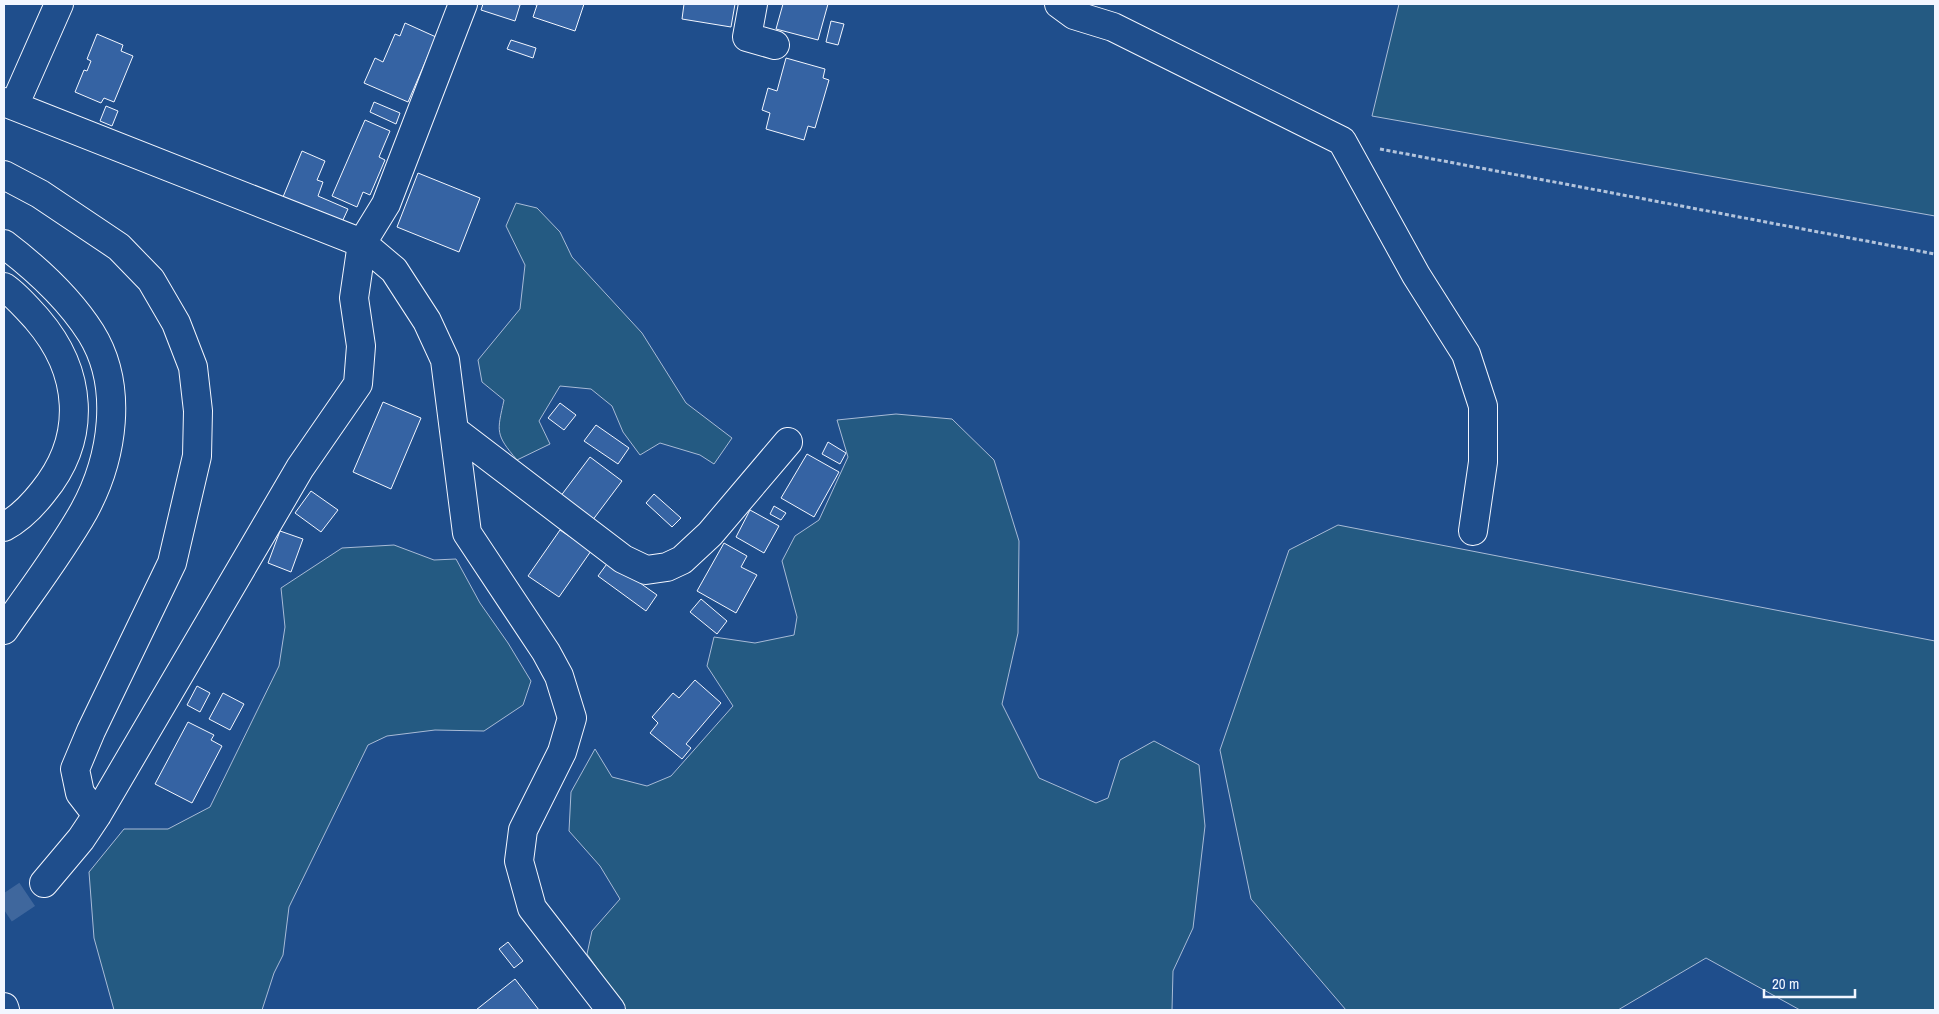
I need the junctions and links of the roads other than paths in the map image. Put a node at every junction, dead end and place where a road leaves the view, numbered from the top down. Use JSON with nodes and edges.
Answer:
{"nodes":[{"id":1,"x":59,"y":4,"type":"edge"},
{"id":2,"x":463,"y":4,"type":"edge"},
{"id":3,"x":753,"y":4,"type":"edge"},
{"id":4,"x":1059,"y":4,"type":"edge"},
{"id":5,"x":775,"y":45,"type":"dead end"},
{"id":6,"x":9,"y":104,"type":"edge"},
{"id":7,"x":4,"y":175,"type":"edge"},
{"id":8,"x":362,"y":243,"type":"junction"},
{"id":9,"x":4,"y":244,"type":"edge"},
{"id":10,"x":4,"y":287,"type":"edge"},
{"id":11,"x":455,"y":430,"type":"junction"},
{"id":12,"x":788,"y":442,"type":"dead end"},
{"id":13,"x":4,"y":527,"type":"edge"},
{"id":14,"x":1473,"y":531,"type":"dead end"},
{"id":15,"x":4,"y":630,"type":"edge"},
{"id":16,"x":97,"y":815,"type":"junction"},
{"id":17,"x":44,"y":883,"type":"tunnel mouth"},
{"id":18,"x":4,"y":1007,"type":"edge"},
{"id":19,"x":5,"y":1010,"type":"edge"},
{"id":20,"x":611,"y":1010,"type":"edge"}],
"edges":[{"from":1,"to":6,"type":"main road"},
{"from":2,"to":8,"type":"main road"},
{"from":3,"to":5,"type":"main road"},
{"from":4,"to":14,"type":"main road"},
{"from":6,"to":8,"type":"main road"},
{"from":7,"to":16,"type":"main road"},
{"from":8,"to":11,"type":"main road"},
{"from":8,"to":16,"type":"main road"},
{"from":9,"to":15,"type":"main road"},
{"from":10,"to":13,"type":"main road"},
{"from":11,"to":12,"type":"main road"},
{"from":11,"to":20,"type":"main road"},
{"from":16,"to":17,"type":"main road"},
{"from":18,"to":19,"type":"main road"}]}
